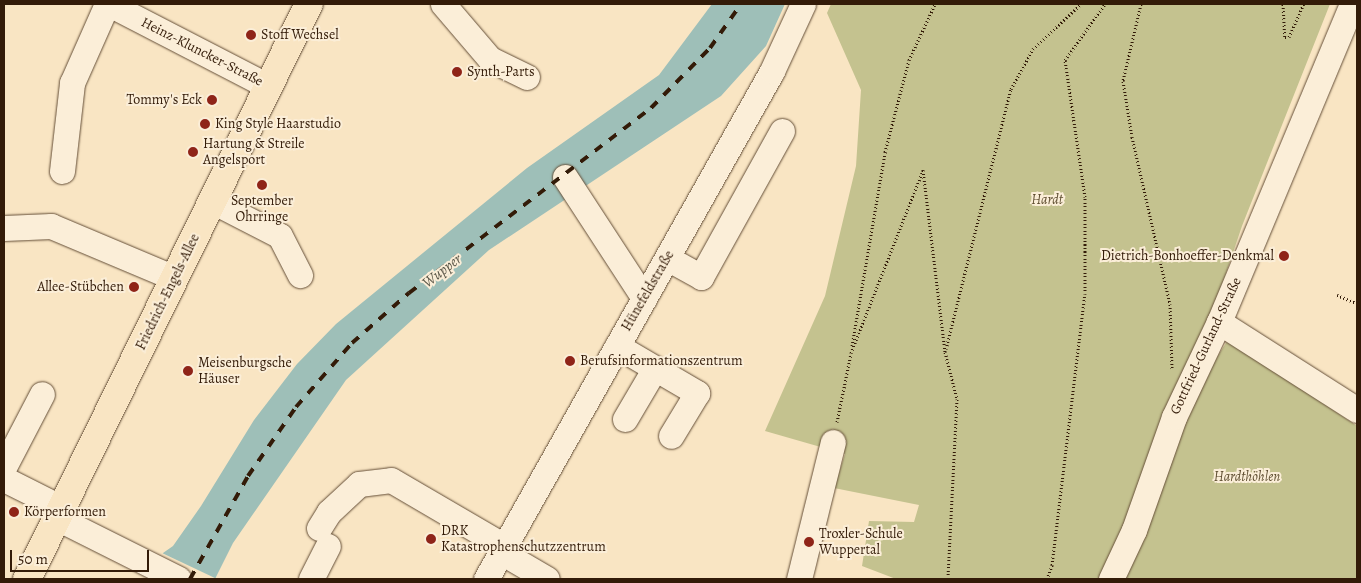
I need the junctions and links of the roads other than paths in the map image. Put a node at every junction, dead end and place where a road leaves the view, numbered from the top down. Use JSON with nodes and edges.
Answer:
{"nodes":[{"id":1,"x":108,"y":4,"type":"edge"},
{"id":2,"x":308,"y":4,"type":"edge"},
{"id":3,"x":443,"y":4,"type":"edge"},
{"id":4,"x":803,"y":4,"type":"edge"},
{"id":5,"x":1352,"y":4,"type":"edge"},
{"id":6,"x":526,"y":77,"type":"dead end"},
{"id":7,"x":268,"y":86,"type":"junction"},
{"id":8,"x":782,"y":131,"type":"dead end"},
{"id":9,"x":62,"y":171,"type":"dead end"},
{"id":10,"x":565,"y":177,"type":"dead end"},
{"id":11,"x":212,"y":201,"type":"junction"},
{"id":12,"x":4,"y":228,"type":"edge"},
{"id":13,"x":667,"y":258,"type":"junction"},
{"id":14,"x":300,"y":275,"type":"dead end"},
{"id":15,"x":175,"y":278,"type":"junction"},
{"id":16,"x":644,"y":298,"type":"junction"},
{"id":17,"x":1219,"y":322,"type":"junction"},
{"id":18,"x":617,"y":346,"type":"junction"},
{"id":19,"x":654,"y":368,"type":"junction"},
{"id":20,"x":42,"y":394,"type":"dead end"},
{"id":21,"x":1357,"y":410,"type":"edge"},
{"id":22,"x":625,"y":418,"type":"dead end"},
{"id":23,"x":671,"y":436,"type":"dead end"},
{"id":24,"x":833,"y":442,"type":"road end"},
{"id":25,"x":4,"y":468,"type":"edge"},
{"id":26,"x":4,"y":479,"type":"edge"},
{"id":27,"x":60,"y":513,"type":"junction"},
{"id":28,"x":1134,"y":530,"type":"junction"},
{"id":29,"x":502,"y":549,"type":"junction"},
{"id":30,"x":28,"y":579,"type":"edge"},
{"id":31,"x":179,"y":579,"type":"edge"},
{"id":32,"x":311,"y":579,"type":"edge"},
{"id":33,"x":486,"y":579,"type":"edge"},
{"id":34,"x":547,"y":579,"type":"edge"},
{"id":35,"x":799,"y":579,"type":"edge"},
{"id":36,"x":1111,"y":579,"type":"edge"},
{"id":37,"x":1128,"y":579,"type":"edge"}],
"edges":[{"from":1,"to":7,"type":"street","name":"Heinz-Kluncker-Straße"},
{"from":1,"to":9,"type":"street"},
{"from":2,"to":7,"type":"main road","name":"Friedrich-Engels-Allee"},
{"from":3,"to":6,"type":"street"},
{"from":4,"to":13,"type":"street","name":"Hünefeldstraße"},
{"from":5,"to":17,"type":"street","name":"Gottfried-Gurland-Straße"},
{"from":7,"to":11,"type":"main road","name":"Friedrich-Engels-Allee"},
{"from":8,"to":13,"type":"street"},
{"from":10,"to":16,"type":"street"},
{"from":11,"to":14,"type":"street"},
{"from":11,"to":15,"type":"main road","name":"Friedrich-Engels-Allee"},
{"from":12,"to":15,"type":"street"},
{"from":13,"to":16,"type":"street","name":"Hünefeldstraße"},
{"from":15,"to":27,"type":"main road","name":"Friedrich-Engels-Allee"},
{"from":16,"to":18,"type":"street","name":"Hünefeldstraße"},
{"from":17,"to":21,"type":"street"},
{"from":17,"to":28,"type":"street","name":"Gottfried-Gurland-Straße"},
{"from":18,"to":19,"type":"street"},
{"from":18,"to":29,"type":"street","name":"Hünefeldstraße"},
{"from":19,"to":22,"type":"street"},
{"from":19,"to":23,"type":"street"},
{"from":20,"to":25,"type":"street"},
{"from":24,"to":35,"type":"street"},
{"from":26,"to":27,"type":"street"},
{"from":27,"to":30,"type":"main road","name":"Friedrich-Engels-Allee"},
{"from":27,"to":31,"type":"street"},
{"from":28,"to":36,"type":"street","name":"Gottfried-Gurland-Straße"},
{"from":28,"to":37,"type":"street"},
{"from":29,"to":32,"type":"street"},
{"from":29,"to":33,"type":"street","name":"Hünefeldstraße"},
{"from":29,"to":34,"type":"street"}]}
